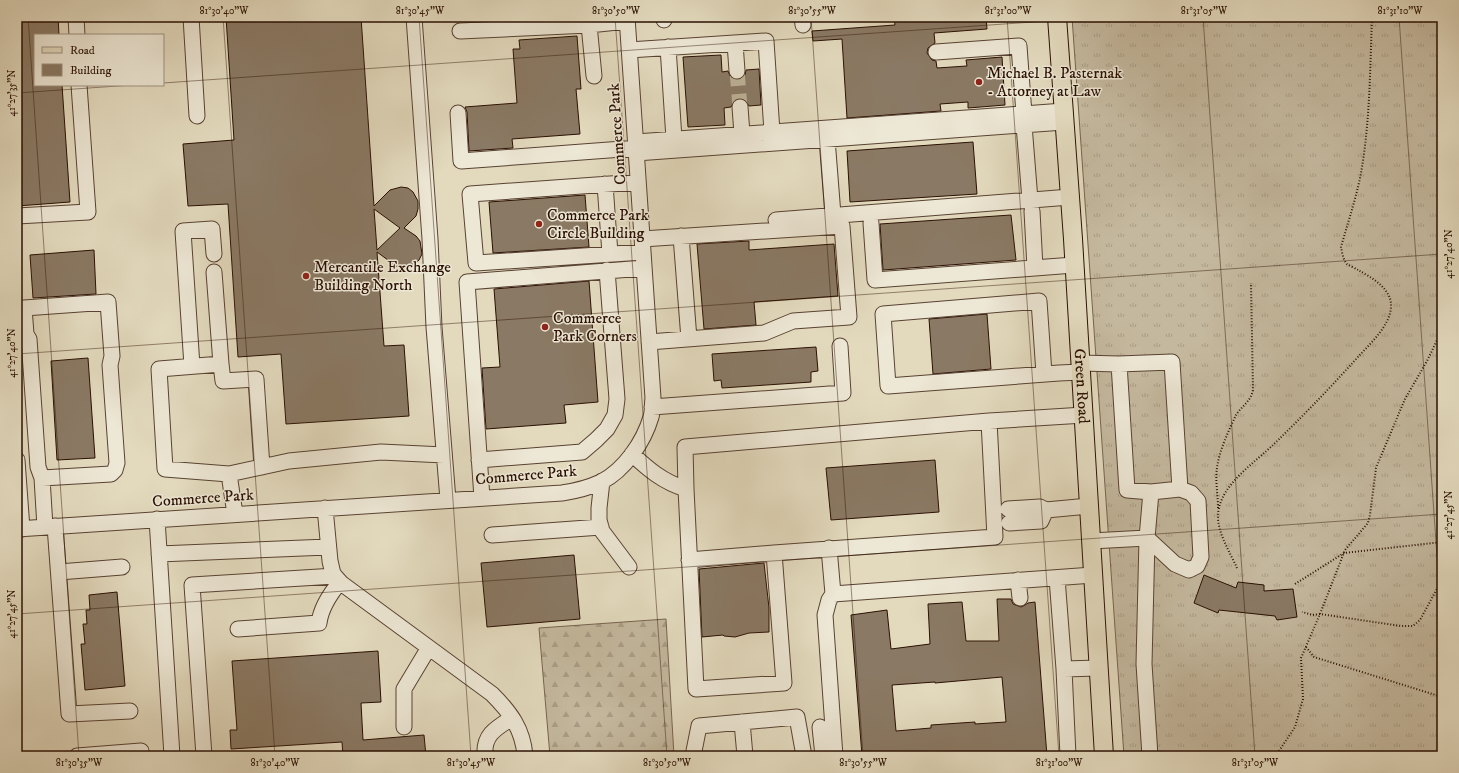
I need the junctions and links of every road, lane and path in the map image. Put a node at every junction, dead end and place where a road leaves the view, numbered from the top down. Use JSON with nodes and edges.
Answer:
{"nodes":[{"id":1,"x":76,"y":17,"type":"edge"},
{"id":2,"x":191,"y":17,"type":"edge"},
{"id":3,"x":414,"y":17,"type":"edge"},
{"id":4,"x":1057,"y":17,"type":"edge"},
{"id":5,"x":1372,"y":17,"type":"edge"},
{"id":6,"x":627,"y":19,"type":"edge"},
{"id":7,"x":589,"y":25,"type":"junction"},
{"id":8,"x":460,"y":31,"type":"dead end"},
{"id":9,"x":77,"y":34,"type":"edge"},
{"id":10,"x":735,"y":43,"type":"junction"},
{"id":11,"x":668,"y":47,"type":"junction"},
{"id":12,"x":629,"y":50,"type":"junction"},
{"id":13,"x":936,"y":52,"type":"dead end"},
{"id":14,"x":737,"y":71,"type":"tunnel mouth"},
{"id":15,"x":594,"y":76,"type":"dead end"},
{"id":16,"x":79,"y":86,"type":"edge"},
{"id":17,"x":740,"y":107,"type":"tunnel mouth"},
{"id":18,"x":458,"y":113,"type":"dead end"},
{"id":19,"x":197,"y":116,"type":"dead end"},
{"id":20,"x":1064,"y":116,"type":"junction"},
{"id":21,"x":1024,"y":119,"type":"junction"},
{"id":22,"x":772,"y":132,"type":"junction"},
{"id":23,"x":742,"y":134,"type":"junction"},
{"id":24,"x":674,"y":139,"type":"junction"},
{"id":25,"x":827,"y":139,"type":"junction"},
{"id":26,"x":636,"y":148,"type":"junction"},
{"id":27,"x":638,"y":182,"type":"junction"},
{"id":28,"x":605,"y":184,"type":"junction"},
{"id":29,"x":1070,"y":197,"type":"junction"},
{"id":30,"x":1031,"y":206,"type":"junction"},
{"id":31,"x":17,"y":216,"type":"edge"},
{"id":32,"x":838,"y":221,"type":"junction"},
{"id":33,"x":871,"y":224,"type":"dead end"},
{"id":34,"x":681,"y":236,"type":"junction"},
{"id":35,"x":642,"y":240,"type":"junction"},
{"id":36,"x":214,"y":254,"type":"dead end"},
{"id":37,"x":610,"y":254,"type":"junction"},
{"id":38,"x":1074,"y":265,"type":"junction"},
{"id":39,"x":644,"y":268,"type":"junction"},
{"id":40,"x":1035,"y":268,"type":"junction"},
{"id":41,"x":608,"y":270,"type":"junction"},
{"id":42,"x":214,"y":272,"type":"dead end"},
{"id":43,"x":1250,"y":283,"type":"dead end"},
{"id":44,"x":1442,"y":330,"type":"edge"},
{"id":45,"x":689,"y":339,"type":"junction"},
{"id":46,"x":649,"y":342,"type":"junction"},
{"id":47,"x":840,"y":346,"type":"dead end"},
{"id":48,"x":221,"y":364,"type":"junction"},
{"id":49,"x":1119,"y":364,"type":"junction"},
{"id":50,"x":192,"y":366,"type":"junction"},
{"id":51,"x":1081,"y":368,"type":"junction"},
{"id":52,"x":1044,"y":374,"type":"junction"},
{"id":53,"x":652,"y":407,"type":"junction"},
{"id":54,"x":1084,"y":415,"type":"junction"},
{"id":55,"x":989,"y":421,"type":"junction"},
{"id":56,"x":632,"y":454,"type":"junction"},
{"id":57,"x":444,"y":455,"type":"junction"},
{"id":58,"x":17,"y":460,"type":"edge"},
{"id":59,"x":479,"y":460,"type":"junction"},
{"id":60,"x":262,"y":467,"type":"junction"},
{"id":61,"x":229,"y":474,"type":"junction"},
{"id":62,"x":18,"y":478,"type":"edge"},
{"id":63,"x":42,"y":478,"type":"junction"},
{"id":64,"x":602,"y":481,"type":"junction"},
{"id":65,"x":686,"y":489,"type":"junction"},
{"id":66,"x":1180,"y":489,"type":"junction"},
{"id":67,"x":1151,"y":492,"type":"junction"},
{"id":68,"x":482,"y":498,"type":"junction"},
{"id":69,"x":448,"y":500,"type":"junction"},
{"id":70,"x":1089,"y":506,"type":"junction"},
{"id":71,"x":325,"y":508,"type":"junction"},
{"id":72,"x":1218,"y":509,"type":"junction"},
{"id":73,"x":235,"y":514,"type":"junction"},
{"id":74,"x":1008,"y":516,"type":"dead end"},
{"id":75,"x":157,"y":519,"type":"junction"},
{"id":76,"x":50,"y":527,"type":"junction"},
{"id":77,"x":601,"y":527,"type":"junction"},
{"id":78,"x":20,"y":529,"type":"edge"},
{"id":79,"x":492,"y":535,"type":"dead end"},
{"id":80,"x":1148,"y":538,"type":"junction"},
{"id":81,"x":1091,"y":541,"type":"junction"},
{"id":82,"x":1442,"y":542,"type":"edge"},
{"id":83,"x":328,"y":547,"type":"junction"},
{"id":84,"x":829,"y":548,"type":"junction"},
{"id":85,"x":774,"y":553,"type":"junction"},
{"id":86,"x":1344,"y":553,"type":"junction"},
{"id":87,"x":159,"y":554,"type":"junction"},
{"id":88,"x":689,"y":560,"type":"junction"},
{"id":89,"x":122,"y":567,"type":"dead end"},
{"id":90,"x":629,"y":567,"type":"dead end"},
{"id":91,"x":1237,"y":568,"type":"dead end"},
{"id":92,"x":58,"y":572,"type":"junction"},
{"id":93,"x":1093,"y":575,"type":"junction"},
{"id":94,"x":1057,"y":578,"type":"junction"},
{"id":95,"x":338,"y":579,"type":"junction"},
{"id":96,"x":1018,"y":580,"type":"junction"},
{"id":97,"x":1295,"y":584,"type":"dead end"},
{"id":98,"x":1442,"y":584,"type":"edge"},
{"id":99,"x":833,"y":594,"type":"junction"},
{"id":100,"x":1020,"y":598,"type":"dead end"},
{"id":101,"x":1302,"y":612,"type":"dead end"},
{"id":102,"x":1320,"y":614,"type":"junction"},
{"id":103,"x":238,"y":629,"type":"dead end"},
{"id":104,"x":1306,"y":647,"type":"junction"},
{"id":105,"x":428,"y":648,"type":"junction"},
{"id":106,"x":1098,"y":668,"type":"junction"},
{"id":107,"x":1064,"y":669,"type":"junction"},
{"id":108,"x":1442,"y":697,"type":"edge"},
{"id":109,"x":130,"y":711,"type":"dead end"},
{"id":110,"x":512,"y":718,"type":"junction"},
{"id":111,"x":742,"y":722,"type":"junction"},
{"id":112,"x":404,"y":727,"type":"dead end"},
{"id":113,"x":820,"y":728,"type":"dead end"},
{"id":114,"x":141,"y":751,"type":"dead end"},
{"id":115,"x":1279,"y":751,"type":"dead end"},
{"id":116,"x":77,"y":756,"type":"edge"},
{"id":117,"x":172,"y":756,"type":"edge"},
{"id":118,"x":204,"y":756,"type":"edge"},
{"id":119,"x":485,"y":756,"type":"edge"},
{"id":120,"x":525,"y":756,"type":"edge"},
{"id":121,"x":693,"y":756,"type":"edge"},
{"id":122,"x":745,"y":756,"type":"edge"},
{"id":123,"x":804,"y":756,"type":"edge"},
{"id":124,"x":823,"y":756,"type":"edge"},
{"id":125,"x":835,"y":756,"type":"edge"},
{"id":126,"x":1068,"y":756,"type":"edge"},
{"id":127,"x":1104,"y":756,"type":"edge"},
{"id":128,"x":1150,"y":756,"type":"edge"}],
"edges":[{"from":1,"to":9,"type":"street"},
{"from":2,"to":19,"type":"street"},
{"from":3,"to":57,"type":"street"},
{"from":4,"to":20,"type":"main road","name":"Green Road"},
{"from":5,"to":72,"type":"path"},
{"from":6,"to":7,"type":"street"},
{"from":6,"to":12,"type":"street","name":"Commerce Park"},
{"from":7,"to":8,"type":"street"},
{"from":7,"to":15,"type":"street"},
{"from":10,"to":11,"type":"street"},
{"from":10,"to":14,"type":"street"},
{"from":10,"to":22,"type":"street"},
{"from":11,"to":12,"type":"street"},
{"from":11,"to":24,"type":"street"},
{"from":12,"to":26,"type":"street","name":"Commerce Park"},
{"from":13,"to":21,"type":"street"},
{"from":16,"to":31,"type":"street"},
{"from":17,"to":23,"type":"street"},
{"from":18,"to":26,"type":"street"},
{"from":20,"to":21,"type":"street"},
{"from":20,"to":29,"type":"main road","name":"Green Road"},
{"from":21,"to":22,"type":"street"},
{"from":21,"to":25,"type":"street"},
{"from":21,"to":30,"type":"street"},
{"from":22,"to":23,"type":"street"},
{"from":23,"to":24,"type":"street"},
{"from":24,"to":26,"type":"street"},
{"from":25,"to":26,"type":"street"},
{"from":25,"to":32,"type":"street"},
{"from":26,"to":27,"type":"street","name":"Commerce Park"},
{"from":27,"to":28,"type":"street"},
{"from":27,"to":35,"type":"street","name":"Commerce Park"},
{"from":28,"to":37,"type":"street"},
{"from":28,"to":37,"type":"street"},
{"from":29,"to":30,"type":"street"},
{"from":29,"to":38,"type":"main road","name":"Green Road"},
{"from":30,"to":32,"type":"street"},
{"from":30,"to":40,"type":"street"},
{"from":32,"to":34,"type":"street"},
{"from":32,"to":35,"type":"street"},
{"from":32,"to":45,"type":"street"},
{"from":33,"to":40,"type":"street"},
{"from":34,"to":35,"type":"street"},
{"from":34,"to":45,"type":"street"},
{"from":35,"to":37,"type":"street"},
{"from":35,"to":39,"type":"street","name":"Commerce Park"},
{"from":36,"to":50,"type":"street"},
{"from":38,"to":40,"type":"street"},
{"from":38,"to":51,"type":"main road","name":"Green Road"},
{"from":39,"to":41,"type":"street"},
{"from":39,"to":46,"type":"street","name":"Commerce Park"},
{"from":41,"to":59,"type":"street"},
{"from":41,"to":59,"type":"street"},
{"from":42,"to":48,"type":"street"},
{"from":43,"to":72,"type":"path"},
{"from":44,"to":86,"type":"path"},
{"from":45,"to":46,"type":"street"},
{"from":46,"to":53,"type":"street","name":"Commerce Park"},
{"from":47,"to":53,"type":"street"},
{"from":48,"to":50,"type":"street"},
{"from":48,"to":60,"type":"street"},
{"from":49,"to":51,"type":"street"},
{"from":49,"to":66,"type":"street"},
{"from":49,"to":67,"type":"street"},
{"from":50,"to":61,"type":"street"},
{"from":51,"to":52,"type":"street"},
{"from":51,"to":54,"type":"main road","name":"Green Road"},
{"from":52,"to":52,"type":"street"},
{"from":53,"to":56,"type":"street","name":"Commerce Park"},
{"from":54,"to":55,"type":"street"},
{"from":54,"to":70,"type":"main road","name":"Green Road"},
{"from":55,"to":65,"type":"street"},
{"from":55,"to":84,"type":"street"},
{"from":56,"to":64,"type":"street","name":"Commerce Park"},
{"from":56,"to":65,"type":"street"},
{"from":57,"to":60,"type":"street"},
{"from":57,"to":69,"type":"street"},
{"from":58,"to":62,"type":"street"},
{"from":59,"to":68,"type":"street"},
{"from":60,"to":61,"type":"street"},
{"from":61,"to":73,"type":"street"},
{"from":62,"to":78,"type":"street"},
{"from":63,"to":63,"type":"street"},
{"from":63,"to":76,"type":"street"},
{"from":64,"to":68,"type":"street","name":"Commerce Park"},
{"from":64,"to":77,"type":"street"},
{"from":65,"to":88,"type":"street"},
{"from":66,"to":67,"type":"street"},
{"from":66,"to":80,"type":"street"},
{"from":67,"to":80,"type":"street"},
{"from":68,"to":69,"type":"street","name":"Commerce Park"},
{"from":69,"to":71,"type":"street","name":"Commerce Park"},
{"from":70,"to":74,"type":"street"},
{"from":70,"to":81,"type":"main road","name":"Green Road"},
{"from":71,"to":73,"type":"street","name":"Commerce Park"},
{"from":71,"to":83,"type":"street"},
{"from":72,"to":91,"type":"path"},
{"from":73,"to":75,"type":"street","name":"Commerce Park"},
{"from":75,"to":76,"type":"street","name":"Commerce Park"},
{"from":75,"to":87,"type":"street"},
{"from":76,"to":78,"type":"street","name":"Commerce Park"},
{"from":76,"to":92,"type":"street"},
{"from":77,"to":79,"type":"street"},
{"from":77,"to":90,"type":"street"},
{"from":80,"to":81,"type":"street"},
{"from":80,"to":128,"type":"street"},
{"from":81,"to":93,"type":"main road","name":"Green Road"},
{"from":82,"to":86,"type":"path"},
{"from":83,"to":87,"type":"street"},
{"from":83,"to":95,"type":"street"},
{"from":84,"to":85,"type":"street"},
{"from":84,"to":99,"type":"street"},
{"from":85,"to":88,"type":"street"},
{"from":85,"to":88,"type":"street"},
{"from":86,"to":97,"type":"path"},
{"from":86,"to":102,"type":"path"},
{"from":87,"to":117,"type":"street"},
{"from":89,"to":92,"type":"street"},
{"from":92,"to":109,"type":"street"},
{"from":93,"to":94,"type":"street"},
{"from":93,"to":106,"type":"main road","name":"Green Road"},
{"from":94,"to":96,"type":"street"},
{"from":94,"to":107,"type":"street"},
{"from":95,"to":103,"type":"street"},
{"from":95,"to":105,"type":"street"},
{"from":95,"to":118,"type":"street"},
{"from":96,"to":99,"type":"street"},
{"from":96,"to":100,"type":"street"},
{"from":98,"to":102,"type":"path"},
{"from":99,"to":125,"type":"street"},
{"from":101,"to":102,"type":"path"},
{"from":102,"to":104,"type":"path"},
{"from":104,"to":108,"type":"path"},
{"from":104,"to":115,"type":"path"},
{"from":105,"to":110,"type":"street"},
{"from":105,"to":112,"type":"street"},
{"from":106,"to":107,"type":"street"},
{"from":106,"to":127,"type":"main road","name":"Green Road"},
{"from":107,"to":126,"type":"street"},
{"from":110,"to":119,"type":"street"},
{"from":110,"to":120,"type":"street"},
{"from":111,"to":121,"type":"street"},
{"from":111,"to":122,"type":"street"},
{"from":111,"to":123,"type":"street"},
{"from":113,"to":124,"type":"street"},
{"from":114,"to":116,"type":"street"}]}
